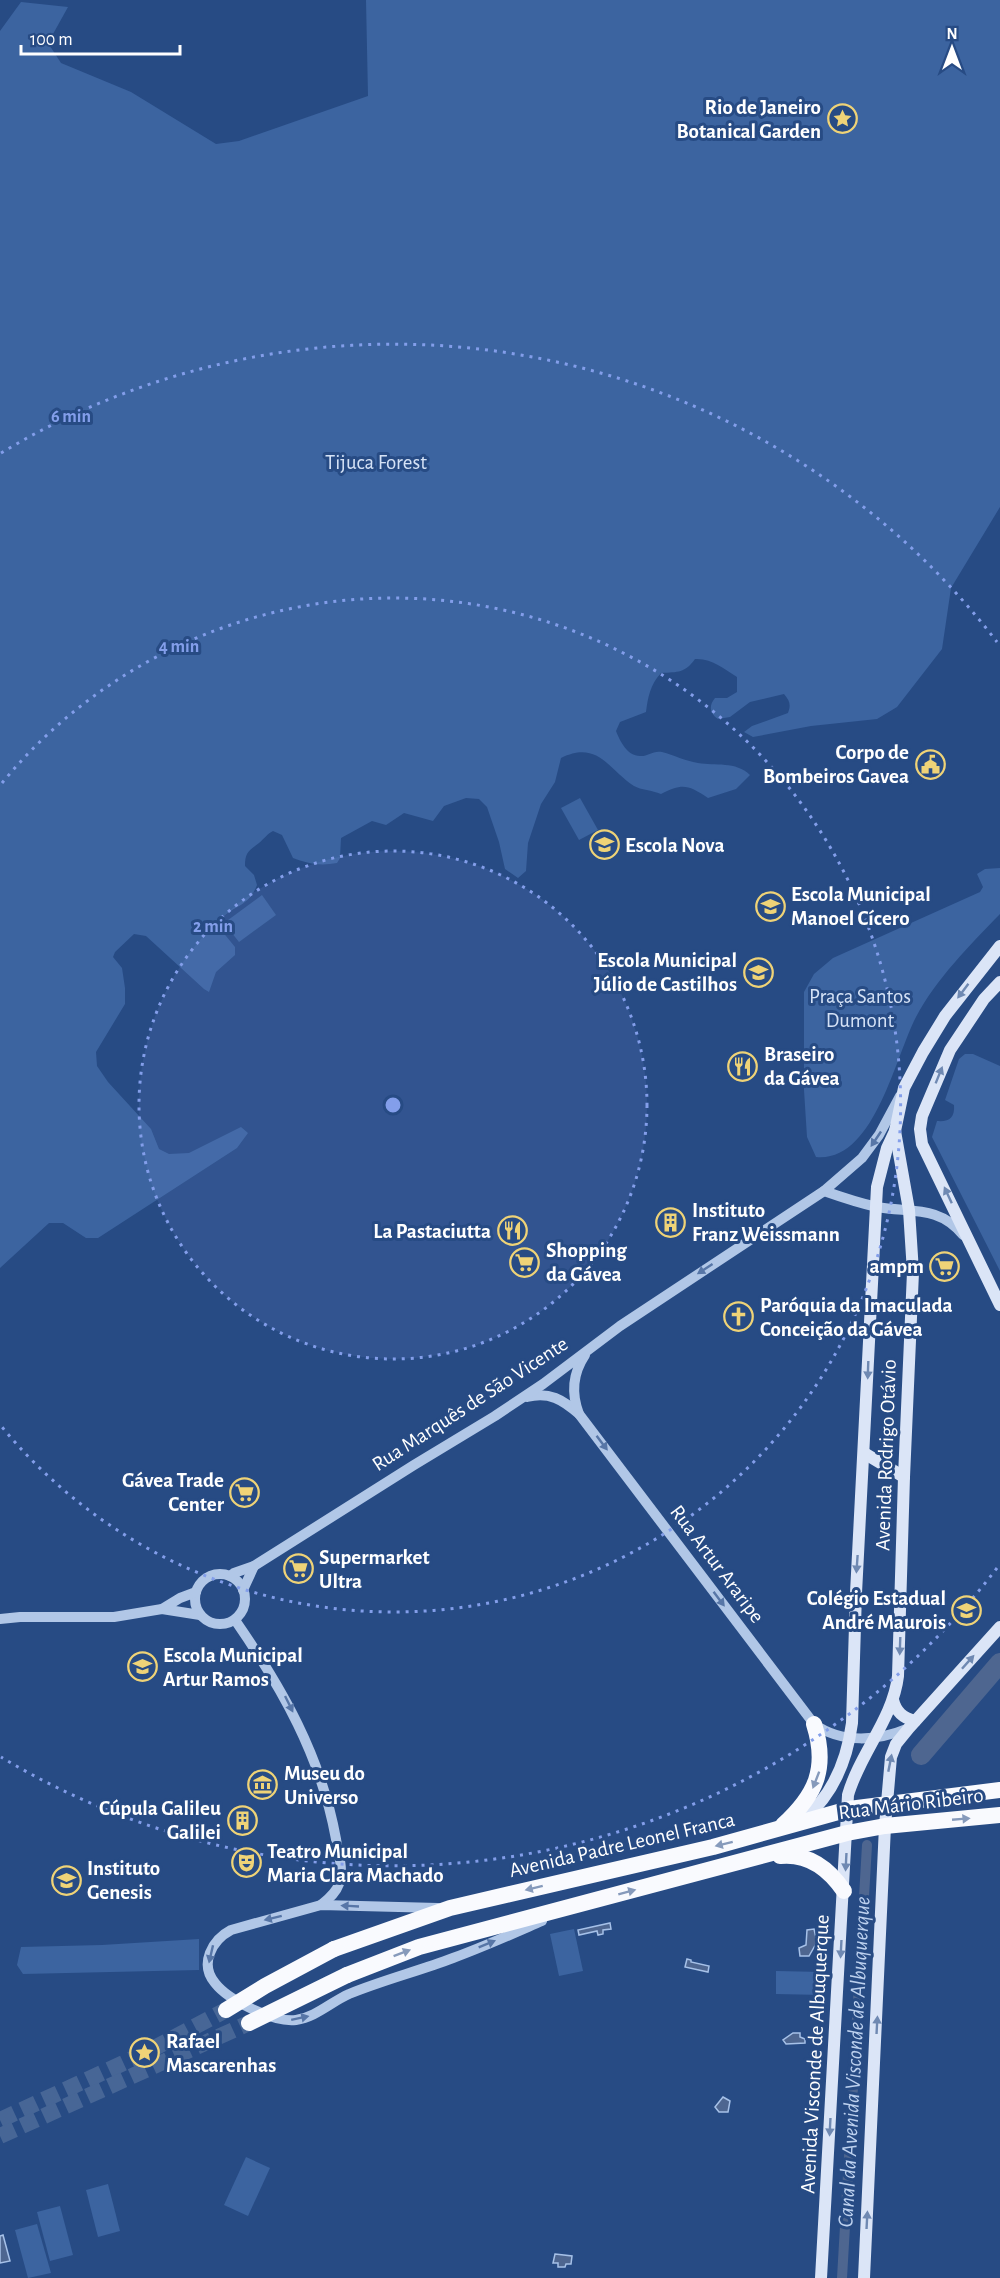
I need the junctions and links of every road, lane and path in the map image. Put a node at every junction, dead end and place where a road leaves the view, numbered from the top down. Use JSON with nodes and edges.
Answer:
{"nodes":[{"id":1,"x":1000,"y":946,"type":"edge"},
{"id":2,"x":1000,"y":982,"type":"edge"},
{"id":3,"x":904,"y":1088,"type":"junction"},
{"id":4,"x":895,"y":1131,"type":"junction"},
{"id":5,"x":824,"y":1191,"type":"junction"},
{"id":6,"x":874,"y":1206,"type":"junction"},
{"id":7,"x":909,"y":1210,"type":"junction"},
{"id":8,"x":973,"y":1248,"type":"junction"},
{"id":9,"x":1000,"y":1305,"type":"edge"},
{"id":10,"x":591,"y":1348,"type":"junction"},
{"id":11,"x":516,"y":1402,"type":"junction"},
{"id":12,"x":579,"y":1414,"type":"junction"},
{"id":13,"x":864,"y":1453,"type":"junction"},
{"id":14,"x":904,"y":1477,"type":"junction"},
{"id":15,"x":254,"y":1566,"type":"junction"},
{"id":16,"x":230,"y":1576,"type":"junction"},
{"id":17,"x":243,"y":1590,"type":"junction"},
{"id":18,"x":196,"y":1592,"type":"junction"},
{"id":19,"x":162,"y":1609,"type":"junction"},
{"id":20,"x":200,"y":1615,"type":"junction"},
{"id":21,"x":0,"y":1619,"type":"edge"},
{"id":22,"x":235,"y":1620,"type":"junction"},
{"id":23,"x":1000,"y":1627,"type":"edge"},
{"id":24,"x":893,"y":1700,"type":"junction"},
{"id":25,"x":814,"y":1724,"type":"junction"},
{"id":26,"x":912,"y":1724,"type":"junction"},
{"id":27,"x":850,"y":1738,"type":"junction"},
{"id":28,"x":874,"y":1738,"type":"junction"},
{"id":29,"x":1000,"y":1790,"type":"edge"},
{"id":30,"x":886,"y":1803,"type":"junction"},
{"id":31,"x":849,"y":1809,"type":"junction"},
{"id":32,"x":1000,"y":1815,"type":"edge"},
{"id":33,"x":802,"y":1821,"type":"junction"},
{"id":34,"x":885,"y":1826,"type":"junction"},
{"id":35,"x":780,"y":1828,"type":"junction"},
{"id":36,"x":847,"y":1833,"type":"junction"},
{"id":37,"x":758,"y":1858,"type":"junction"},
{"id":38,"x":844,"y":1891,"type":"junction"},
{"id":39,"x":321,"y":1905,"type":"junction"},
{"id":40,"x":570,"y":1907,"type":"junction"},
{"id":41,"x":450,"y":1908,"type":"junction"},
{"id":42,"x":226,"y":2010,"type":"tunnel mouth"},
{"id":43,"x":249,"y":2023,"type":"tunnel mouth"},
{"id":44,"x":821,"y":2278,"type":"edge"},
{"id":45,"x":864,"y":2278,"type":"edge"}],
"edges":[{"from":1,"to":3,"type":"main road","one_way":true},
{"from":8,"to":2,"type":"main road","one_way":true},
{"from":3,"to":4,"type":"main road"},
{"from":3,"to":5,"type":"street","one_way":true},
{"from":4,"to":6,"type":"main road","name":"Avenida Rodrigo Otávio"},
{"from":4,"to":7,"type":"main road","name":"Avenida Rodrigo Otávio"},
{"from":5,"to":6,"type":"street"},
{"from":5,"to":10,"type":"street","name":"Rua Marquês de São Vicente","one_way":true},
{"from":6,"to":7,"type":"street"},
{"from":6,"to":13,"type":"main road","name":"Avenida Rodrigo Otávio","one_way":true},
{"from":7,"to":8,"type":"street"},
{"from":7,"to":14,"type":"main road","name":"Avenida Rodrigo Otávio"},
{"from":8,"to":9,"type":"main road"},
{"from":10,"to":11,"type":"street","name":"Rua Marquês de São Vicente"},
{"from":10,"to":12,"type":"street"},
{"from":11,"to":12,"type":"street","name":"Rua Artur Araripe"},
{"from":11,"to":15,"type":"street","name":"Rua Marquês de São Vicente"},
{"from":12,"to":25,"type":"street","name":"Rua Artur Araripe","one_way":true},
{"from":13,"to":14,"type":"main road"},
{"from":13,"to":27,"type":"main road","name":"Avenida Rodrigo Otávio","one_way":true},
{"from":14,"to":24,"type":"main road","name":"Avenida Rodrigo Otávio","one_way":true},
{"from":15,"to":16,"type":"street","name":"Rua Marquês de São Vicente"},
{"from":15,"to":17,"type":"street"},
{"from":16,"to":17,"type":"street"},
{"from":16,"to":18,"type":"street"},
{"from":17,"to":22,"type":"street"},
{"from":18,"to":19,"type":"street"},
{"from":18,"to":20,"type":"street"},
{"from":19,"to":20,"type":"street"},
{"from":19,"to":21,"type":"street"},
{"from":20,"to":22,"type":"street"},
{"from":22,"to":39,"type":"street","one_way":true},
{"from":26,"to":23,"type":"main road","one_way":true},
{"from":24,"to":26,"type":"main road"},
{"from":24,"to":28,"type":"main road","name":"Avenida Rodrigo Otávio"},
{"from":25,"to":27,"type":"street","name":"Rua Artur Araripe"},
{"from":25,"to":35,"type":"highway","one_way":true},
{"from":26,"to":28,"type":"street","name":"Rua Artur Araripe"},
{"from":30,"to":26,"type":"main road","one_way":true},
{"from":27,"to":28,"type":"street","name":"Rua Artur Araripe"},
{"from":27,"to":33,"type":"main road","name":"Avenida Rodrigo Otávio"},
{"from":28,"to":31,"type":"main road","name":"Avenida Rodrigo Otávio"},
{"from":29,"to":30,"type":"highway","name":"Rua Mário Ribeiro"},
{"from":30,"to":31,"type":"highway","name":"Rua Mário Ribeiro"},
{"from":30,"to":34,"type":"main road"},
{"from":31,"to":33,"type":"highway","name":"Rua Mário Ribeiro"},
{"from":31,"to":36,"type":"main road","name":"Avenida Rodrigo Otávio"},
{"from":34,"to":32,"type":"highway","name":"Rua Mário Ribeiro","one_way":true},
{"from":33,"to":35,"type":"highway","name":"Avenida Padre Leonel Franca"},
{"from":34,"to":36,"type":"highway","name":"Rua Mário Ribeiro"},
{"from":45,"to":34,"type":"main road","one_way":true},
{"from":35,"to":41,"type":"highway","name":"Avenida Padre Leonel Franca","one_way":true},
{"from":36,"to":37,"type":"highway","name":"Rua Mário Ribeiro"},
{"from":36,"to":38,"type":"main road","name":"Avenida Visconde de Albuquerque","one_way":true},
{"from":37,"to":38,"type":"highway"},
{"from":40,"to":37,"type":"highway","name":"Avenida Padre Leonel Franca","one_way":true},
{"from":38,"to":44,"type":"main road","name":"Avenida Visconde de Albuquerque","one_way":true},
{"from":39,"to":40,"type":"street","name":"Avenida Padre Leonel Franca","one_way":true},
{"from":41,"to":39,"type":"street","name":"Avenida Padre Leonel Franca","one_way":true},
{"from":43,"to":40,"type":"highway","name":"Avenida Padre Leonel Franca","one_way":true,"bridge":true},
{"from":41,"to":42,"type":"highway","name":"Avenida Padre Leonel Franca","bridge":true}]}
